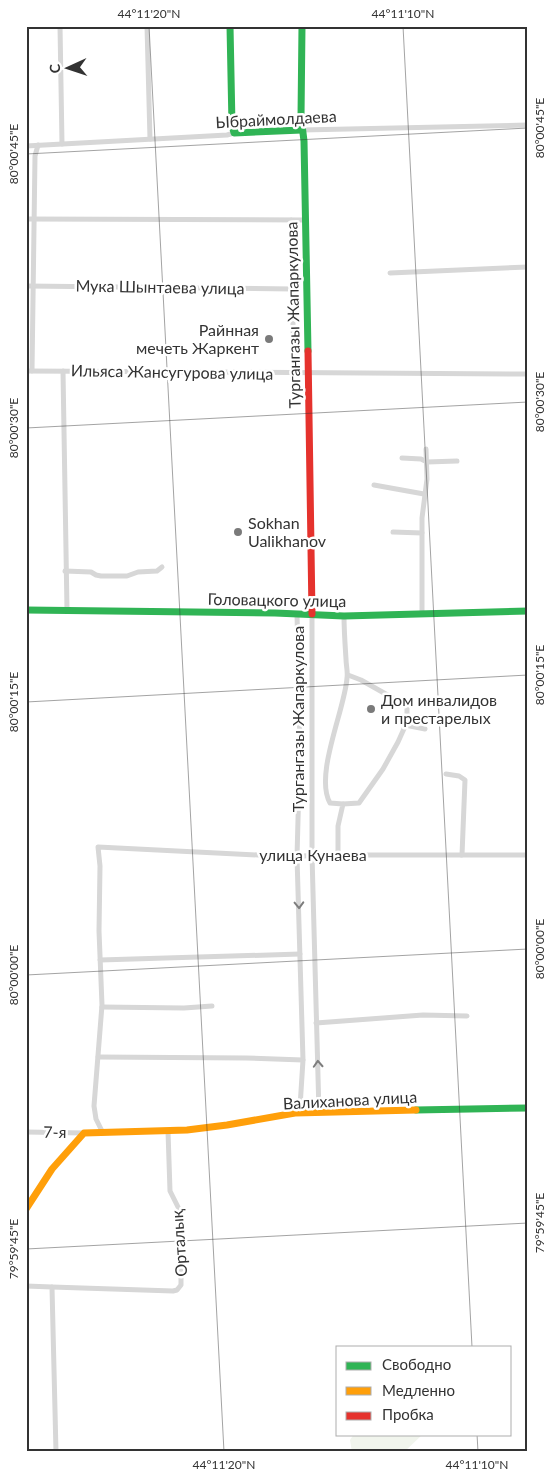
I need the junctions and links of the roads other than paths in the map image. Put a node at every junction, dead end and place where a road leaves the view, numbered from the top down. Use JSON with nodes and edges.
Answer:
{"nodes":[{"id":1,"x":60,"y":26,"type":"edge"},
{"id":2,"x":148,"y":26,"type":"edge"},
{"id":3,"x":230,"y":26,"type":"edge"},
{"id":4,"x":302,"y":26,"type":"edge"},
{"id":5,"x":528,"y":124,"type":"edge"},
{"id":6,"x":302,"y":130,"type":"junction"},
{"id":7,"x":234,"y":133,"type":"junction"},
{"id":8,"x":150,"y":139,"type":"junction"},
{"id":9,"x":62,"y":144,"type":"junction"},
{"id":10,"x":38,"y":145,"type":"junction"},
{"id":11,"x":26,"y":146,"type":"edge"},
{"id":12,"x":26,"y":219,"type":"edge"},
{"id":13,"x":34,"y":219,"type":"junction"},
{"id":14,"x":292,"y":220,"type":"junction"},
{"id":15,"x":306,"y":220,"type":"junction"},
{"id":16,"x":528,"y":267,"type":"edge"},
{"id":17,"x":390,"y":273,"type":"dead end"},
{"id":18,"x":26,"y":286,"type":"edge"},
{"id":19,"x":34,"y":286,"type":"junction"},
{"id":20,"x":293,"y":289,"type":"junction"},
{"id":21,"x":29,"y":371,"type":"edge"},
{"id":22,"x":62,"y":371,"type":"junction"},
{"id":23,"x":294,"y":374,"type":"junction"},
{"id":24,"x":307,"y":374,"type":"junction"},
{"id":25,"x":528,"y":374,"type":"edge"},
{"id":26,"x":426,"y":449,"type":"dead end"},
{"id":27,"x":402,"y":458,"type":"dead end"},
{"id":28,"x":426,"y":462,"type":"junction"},
{"id":29,"x":457,"y":462,"type":"dead end"},
{"id":30,"x":374,"y":485,"type":"dead end"},
{"id":31,"x":424,"y":494,"type":"junction"},
{"id":32,"x":393,"y":532,"type":"dead end"},
{"id":33,"x":422,"y":533,"type":"junction"},
{"id":34,"x":162,"y":567,"type":"dead end"},
{"id":35,"x":65,"y":571,"type":"junction"},
{"id":36,"x":26,"y":610,"type":"edge"},
{"id":37,"x":67,"y":610,"type":"junction"},
{"id":38,"x":528,"y":611,"type":"edge"},
{"id":39,"x":297,"y":614,"type":"junction"},
{"id":40,"x":312,"y":614,"type":"junction"},
{"id":41,"x":422,"y":614,"type":"junction"},
{"id":42,"x":344,"y":616,"type":"junction"},
{"id":43,"x":348,"y":675,"type":"junction"},
{"id":44,"x":406,"y":725,"type":"junction"},
{"id":45,"x":425,"y":729,"type":"dead end"},
{"id":46,"x":446,"y":774,"type":"dead end"},
{"id":47,"x":343,"y":804,"type":"junction"},
{"id":48,"x":312,"y":855,"type":"junction"},
{"id":49,"x":338,"y":855,"type":"junction"},
{"id":50,"x":462,"y":855,"type":"junction"},
{"id":51,"x":528,"y":855,"type":"edge"},
{"id":52,"x":297,"y":856,"type":"junction"},
{"id":53,"x":300,"y":954,"type":"junction"},
{"id":54,"x":100,"y":960,"type":"junction"},
{"id":55,"x":212,"y":1006,"type":"dead end"},
{"id":56,"x":102,"y":1007,"type":"junction"},
{"id":57,"x":467,"y":1016,"type":"dead end"},
{"id":58,"x":316,"y":1023,"type":"junction"},
{"id":59,"x":98,"y":1058,"type":"junction"},
{"id":60,"x":303,"y":1060,"type":"junction"},
{"id":61,"x":528,"y":1108,"type":"edge"},
{"id":62,"x":296,"y":1113,"type":"junction"},
{"id":63,"x":320,"y":1113,"type":"junction"},
{"id":64,"x":102,"y":1131,"type":"junction"},
{"id":65,"x":168,"y":1131,"type":"junction"},
{"id":66,"x":26,"y":1132,"type":"edge"},
{"id":67,"x":84,"y":1133,"type":"junction"},
{"id":68,"x":26,"y":1209,"type":"edge"},
{"id":69,"x":26,"y":1286,"type":"edge"},
{"id":70,"x":52,"y":1287,"type":"junction"},
{"id":71,"x":56,"y":1452,"type":"edge"}],
"edges":[{"from":1,"to":9,"type":"street"},
{"from":2,"to":8,"type":"street"},
{"from":3,"to":7,"type":"street"},
{"from":4,"to":6,"type":"street","name":"Тургангазы Жапаркулова"},
{"from":5,"to":6,"type":"street","name":"Ыбраймолдаева"},
{"from":6,"to":7,"type":"street","name":"Ыбраймолдаева"},
{"from":6,"to":15,"type":"street","name":"Тургангазы Жапаркулова"},
{"from":7,"to":8,"type":"street","name":"Ыбраймолдаева"},
{"from":8,"to":9,"type":"street","name":"Ыбраймолдаева"},
{"from":9,"to":10,"type":"street","name":"Ыбраймолдаева"},
{"from":10,"to":11,"type":"street","name":"Ыбраймолдаева"},
{"from":10,"to":13,"type":"street"},
{"from":12,"to":13,"type":"street"},
{"from":13,"to":14,"type":"street"},
{"from":13,"to":19,"type":"street"},
{"from":14,"to":15,"type":"street"},
{"from":14,"to":20,"type":"street"},
{"from":15,"to":24,"type":"street","name":"Тургангазы Жапаркулова"},
{"from":16,"to":17,"type":"street"},
{"from":18,"to":19,"type":"street","name":"Мука Шынтаева улица"},
{"from":19,"to":20,"type":"street","name":"Мука Шынтаева улица"},
{"from":19,"to":21,"type":"street"},
{"from":20,"to":23,"type":"street"},
{"from":21,"to":22,"type":"street","name":"Ильяса Жансугурова улица"},
{"from":22,"to":23,"type":"street","name":"Ильяса Жансугурова улица"},
{"from":22,"to":35,"type":"street"},
{"from":23,"to":24,"type":"street","name":"Ильяса Жансугурова улица"},
{"from":24,"to":25,"type":"street","name":"Ильяса Жансугурова улица"},
{"from":24,"to":40,"type":"street","name":"Тургангазы Жапаркулова"},
{"from":26,"to":28,"type":"street"},
{"from":27,"to":28,"type":"street"},
{"from":28,"to":29,"type":"street"},
{"from":28,"to":31,"type":"street"},
{"from":30,"to":31,"type":"street"},
{"from":31,"to":33,"type":"street"},
{"from":32,"to":33,"type":"street"},
{"from":33,"to":41,"type":"street"},
{"from":34,"to":35,"type":"street"},
{"from":35,"to":37,"type":"street"},
{"from":36,"to":37,"type":"street","name":"Головацкого улица"},
{"from":37,"to":39,"type":"street","name":"Головацкого улица"},
{"from":38,"to":41,"type":"street","name":"Головацкого улица"},
{"from":39,"to":40,"type":"street","name":"Головацкого улица"},
{"from":39,"to":52,"type":"street","name":"Тургангазы Жапаркулова"},
{"from":40,"to":42,"type":"street","name":"Головацкого улица"},
{"from":40,"to":48,"type":"street","name":"Тургангазы Жапаркулова"},
{"from":41,"to":42,"type":"street","name":"Головацкого улица"},
{"from":42,"to":43,"type":"street"},
{"from":43,"to":44,"type":"street"},
{"from":43,"to":47,"type":"street"},
{"from":44,"to":45,"type":"street"},
{"from":44,"to":47,"type":"street"},
{"from":46,"to":50,"type":"street"},
{"from":47,"to":49,"type":"street"},
{"from":48,"to":49,"type":"street","name":"улица Кунаева"},
{"from":48,"to":52,"type":"street","name":"улица Кунаева"},
{"from":48,"to":58,"type":"street","name":"Тургангазы Жапаркулова"},
{"from":49,"to":50,"type":"street","name":"улица Кунаева"},
{"from":50,"to":51,"type":"street","name":"улица Кунаева"},
{"from":52,"to":53,"type":"street","name":"Тургангазы Жапаркулова","one_way":true},
{"from":52,"to":54,"type":"street","name":"улица Кунаева"},
{"from":53,"to":54,"type":"street"},
{"from":53,"to":60,"type":"street","name":"Тургангазы Жапаркулова"},
{"from":54,"to":56,"type":"street"},
{"from":55,"to":56,"type":"street"},
{"from":56,"to":59,"type":"street"},
{"from":57,"to":58,"type":"street"},
{"from":63,"to":58,"type":"street","name":"Тургангазы Жапаркулова","one_way":true},
{"from":59,"to":60,"type":"street"},
{"from":59,"to":64,"type":"street"},
{"from":60,"to":62,"type":"street","name":"Тургангазы Жапаркулова"},
{"from":61,"to":63,"type":"street","name":"Валиханова улица"},
{"from":62,"to":63,"type":"street","name":"Валиханова улица"},
{"from":62,"to":65,"type":"street","name":"Валиханова улица"},
{"from":64,"to":65,"type":"street","name":"Валиханова улица"},
{"from":64,"to":67,"type":"street","name":"Валиханова улица"},
{"from":65,"to":70,"type":"street","name":"Орталық"},
{"from":66,"to":67,"type":"street","name":"7-я"},
{"from":67,"to":68,"type":"street"},
{"from":69,"to":70,"type":"street"},
{"from":70,"to":71,"type":"street"}]}
